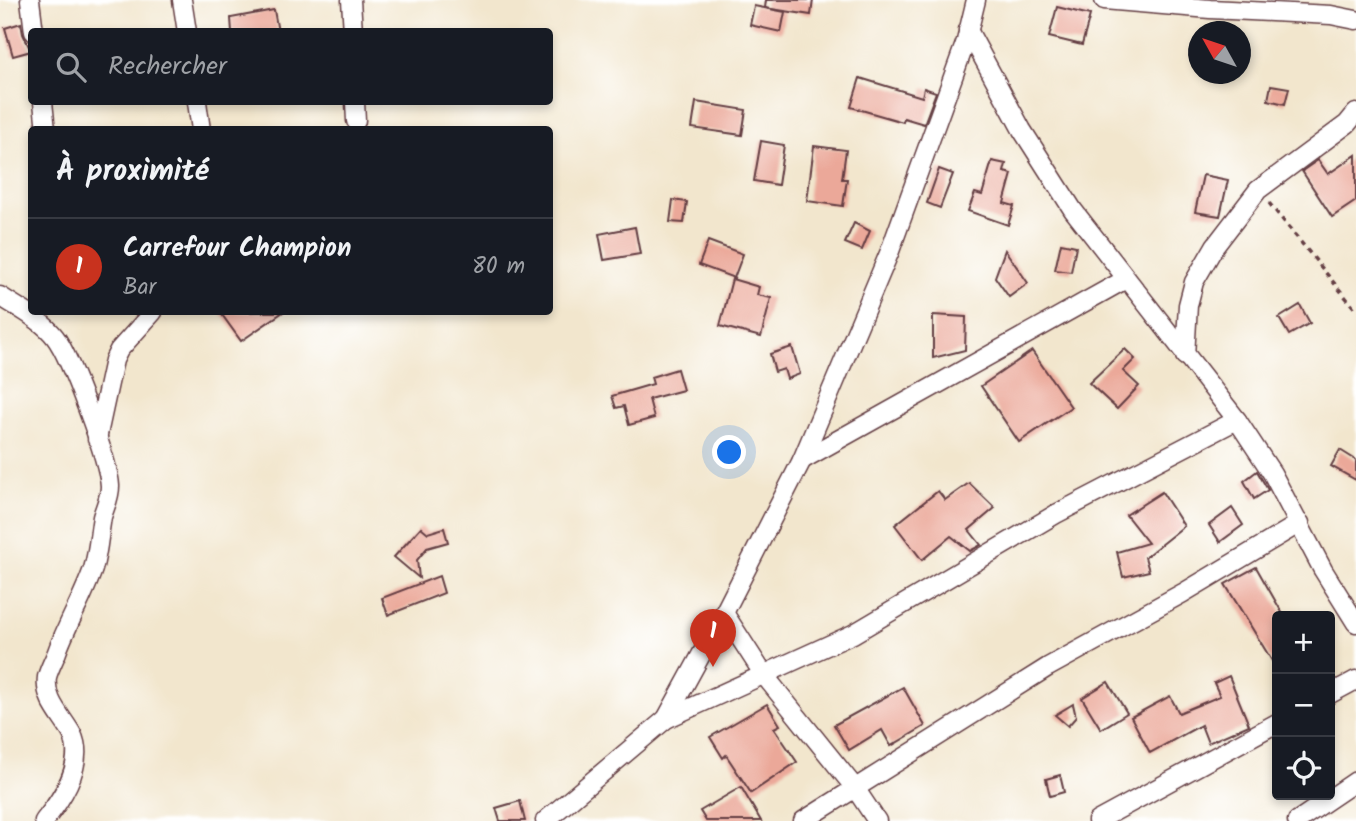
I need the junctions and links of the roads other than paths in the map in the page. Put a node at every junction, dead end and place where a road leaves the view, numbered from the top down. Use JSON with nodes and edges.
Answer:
{"nodes":[{"id":1,"x":30,"y":0,"type":"edge"},
{"id":2,"x":182,"y":0,"type":"edge"},
{"id":3,"x":351,"y":0,"type":"edge"},
{"id":4,"x":976,"y":0,"type":"edge"},
{"id":5,"x":1104,"y":0,"type":"edge"},
{"id":6,"x":1356,"y":20,"type":"edge"},
{"id":7,"x":34,"y":28,"type":"edge"},
{"id":8,"x":186,"y":28,"type":"edge"},
{"id":9,"x":352,"y":28,"type":"edge"},
{"id":10,"x":968,"y":30,"type":"junction"},
{"id":11,"x":43,"y":105,"type":"edge"},
{"id":12,"x":197,"y":105,"type":"edge"},
{"id":13,"x":355,"y":105,"type":"edge"},
{"id":14,"x":1356,"y":113,"type":"edge"},
{"id":15,"x":356,"y":121,"type":"dead end"},
{"id":16,"x":46,"y":126,"type":"edge"},
{"id":17,"x":200,"y":126,"type":"edge"},
{"id":18,"x":1126,"y":279,"type":"junction"},
{"id":19,"x":0,"y":296,"type":"edge"},
{"id":20,"x":28,"y":315,"type":"edge"},
{"id":21,"x":28,"y":315,"type":"edge"},
{"id":22,"x":150,"y":315,"type":"edge"},
{"id":23,"x":1185,"y":356,"type":"junction"},
{"id":24,"x":1237,"y":420,"type":"junction"},
{"id":25,"x":97,"y":439,"type":"junction"},
{"id":26,"x":802,"y":460,"type":"junction"},
{"id":27,"x":1300,"y":523,"type":"junction"},
{"id":28,"x":724,"y":614,"type":"junction"},
{"id":29,"x":1356,"y":623,"type":"edge"},
{"id":30,"x":764,"y":675,"type":"junction"},
{"id":31,"x":1356,"y":680,"type":"edge"},
{"id":32,"x":1335,"y":691,"type":"edge"},
{"id":33,"x":666,"y":719,"type":"junction"},
{"id":34,"x":1272,"y":726,"type":"edge"},
{"id":35,"x":1356,"y":781,"type":"edge"},
{"id":36,"x":855,"y":788,"type":"junction"},
{"id":37,"x":44,"y":821,"type":"edge"},
{"id":38,"x":545,"y":821,"type":"edge"},
{"id":39,"x":803,"y":821,"type":"edge"},
{"id":40,"x":877,"y":821,"type":"edge"},
{"id":41,"x":1097,"y":821,"type":"edge"},
{"id":42,"x":1297,"y":821,"type":"edge"}],
"edges":[{"from":1,"to":7,"type":"street"},
{"from":2,"to":8,"type":"street"},
{"from":3,"to":9,"type":"street"},
{"from":4,"to":10,"type":"street"},
{"from":5,"to":6,"type":"street"},
{"from":10,"to":18,"type":"street"},
{"from":10,"to":26,"type":"street"},
{"from":11,"to":16,"type":"street"},
{"from":12,"to":17,"type":"street"},
{"from":13,"to":15,"type":"street"},
{"from":14,"to":23,"type":"street"},
{"from":18,"to":23,"type":"street"},
{"from":18,"to":26,"type":"street"},
{"from":19,"to":20,"type":"street"},
{"from":21,"to":25,"type":"street"},
{"from":22,"to":25,"type":"street"},
{"from":23,"to":24,"type":"street"},
{"from":24,"to":27,"type":"street"},
{"from":24,"to":30,"type":"street"},
{"from":25,"to":37,"type":"street"},
{"from":26,"to":28,"type":"street"},
{"from":27,"to":29,"type":"street"},
{"from":27,"to":36,"type":"street"},
{"from":28,"to":30,"type":"street"},
{"from":28,"to":33,"type":"street"},
{"from":30,"to":33,"type":"street"},
{"from":30,"to":36,"type":"street"},
{"from":31,"to":32,"type":"street"},
{"from":33,"to":38,"type":"street"},
{"from":34,"to":41,"type":"street"},
{"from":35,"to":42,"type":"street"},
{"from":36,"to":39,"type":"street"},
{"from":36,"to":40,"type":"street"}]}
